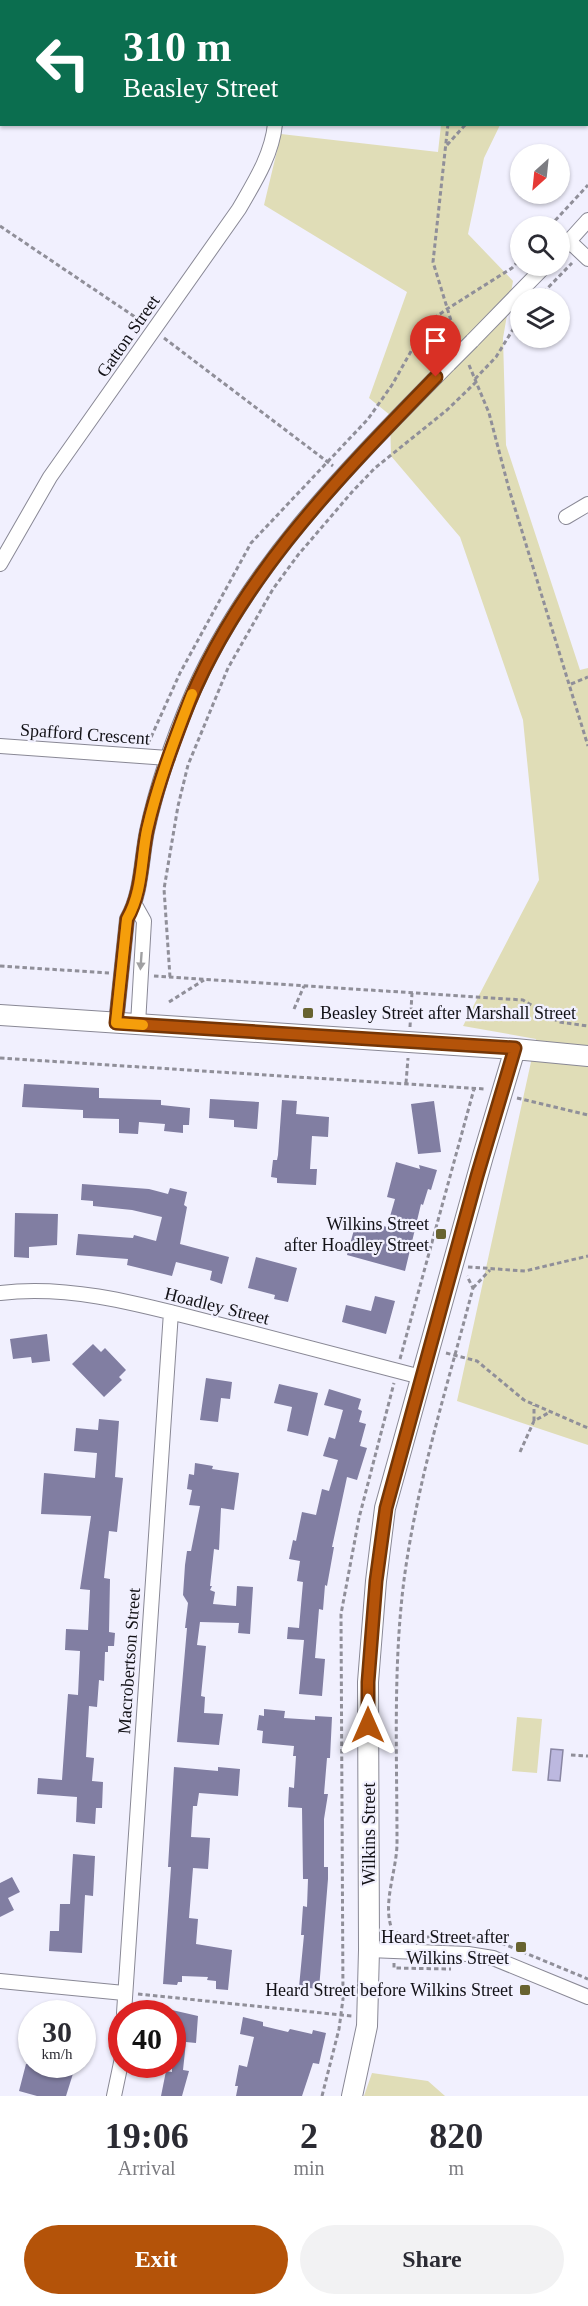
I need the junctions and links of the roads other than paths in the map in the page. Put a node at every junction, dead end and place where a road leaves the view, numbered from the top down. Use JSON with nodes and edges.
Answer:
{"nodes":[{"id":1,"x":275,"y":126,"type":"edge"},
{"id":2,"x":588,"y":220,"type":"edge"},
{"id":3,"x":570,"y":240,"type":"edge"},
{"id":4,"x":570,"y":249,"type":"edge"},
{"id":5,"x":585,"y":256,"type":"edge"},
{"id":6,"x":534,"y":276,"type":"edge"},
{"id":7,"x":588,"y":504,"type":"edge"},
{"id":8,"x":566,"y":518,"type":"dead end"},
{"id":9,"x":0,"y":564,"type":"edge"},
{"id":10,"x":0,"y":746,"type":"edge"},
{"id":11,"x":168,"y":758,"type":"junction"},
{"id":12,"x":135,"y":905,"type":"junction"},
{"id":13,"x":0,"y":1016,"type":"edge"},
{"id":14,"x":116,"y":1023,"type":"junction"},
{"id":15,"x":138,"y":1024,"type":"junction"},
{"id":16,"x":515,"y":1048,"type":"junction"},
{"id":17,"x":588,"y":1056,"type":"edge"},
{"id":18,"x":0,"y":1293,"type":"edge"},
{"id":19,"x":171,"y":1312,"type":"junction"},
{"id":20,"x":421,"y":1377,"type":"junction"},
{"id":21,"x":369,"y":1950,"type":"junction"},
{"id":22,"x":0,"y":1981,"type":"edge"},
{"id":23,"x":124,"y":1993,"type":"junction"},
{"id":24,"x":588,"y":1997,"type":"edge"},
{"id":25,"x":124,"y":2000,"type":"edge"},
{"id":26,"x":118,"y":2078,"type":"edge"},
{"id":27,"x":114,"y":2096,"type":"edge"},
{"id":28,"x":352,"y":2096,"type":"edge"}],
"edges":[{"from":1,"to":9,"type":"street","name":"Gatton Street"},
{"from":2,"to":3,"type":"street"},
{"from":4,"to":5,"type":"street"},
{"from":6,"to":11,"type":"street","bridge":true},
{"from":7,"to":8,"type":"street"},
{"from":10,"to":11,"type":"street","name":"Spafford Crescent"},
{"from":11,"to":12,"type":"street"},
{"from":12,"to":14,"type":"street"},
{"from":12,"to":15,"type":"street","one_way":true},
{"from":13,"to":14,"type":"street"},
{"from":14,"to":15,"type":"street"},
{"from":15,"to":16,"type":"street"},
{"from":16,"to":17,"type":"street"},
{"from":16,"to":20,"type":"street","name":"Wilkins Street"},
{"from":18,"to":19,"type":"street","name":"Hoadley Street"},
{"from":19,"to":20,"type":"street","name":"Hoadley Street"},
{"from":19,"to":23,"type":"street","name":"Macrobertson Street"},
{"from":20,"to":21,"type":"street","name":"Wilkins Street"},
{"from":21,"to":24,"type":"street"},
{"from":21,"to":28,"type":"street","name":"Wilkins Street"},
{"from":22,"to":23,"type":"street"},
{"from":23,"to":25,"type":"street","name":"Macrobertson Street"},
{"from":26,"to":27,"type":"street"}]}
